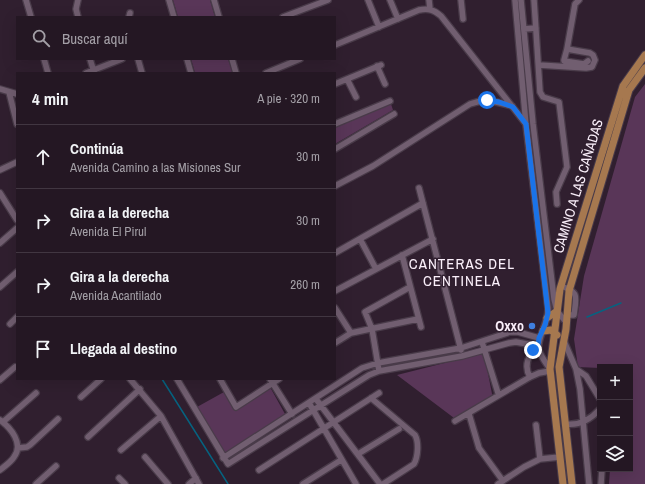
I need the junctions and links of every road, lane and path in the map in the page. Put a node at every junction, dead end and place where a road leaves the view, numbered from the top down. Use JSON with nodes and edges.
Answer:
{"nodes":[{"id":1,"x":26,"y":0,"type":"edge"},
{"id":2,"x":78,"y":0,"type":"edge"},
{"id":3,"x":169,"y":0,"type":"edge"},
{"id":4,"x":214,"y":0,"type":"edge"},
{"id":5,"x":328,"y":0,"type":"edge"},
{"id":6,"x":368,"y":0,"type":"edge"},
{"id":7,"x":390,"y":0,"type":"edge"},
{"id":8,"x":429,"y":0,"type":"edge"},
{"id":9,"x":515,"y":0,"type":"edge"},
{"id":10,"x":521,"y":0,"type":"edge"},
{"id":11,"x":534,"y":0,"type":"edge"},
{"id":12,"x":579,"y":0,"type":"edge"},
{"id":13,"x":463,"y":1,"type":"edge"},
{"id":14,"x":430,"y":9,"type":"junction"},
{"id":15,"x":31,"y":16,"type":"edge"},
{"id":16,"x":78,"y":16,"type":"edge"},
{"id":17,"x":174,"y":16,"type":"edge"},
{"id":18,"x":219,"y":16,"type":"edge"},
{"id":19,"x":286,"y":16,"type":"edge"},
{"id":20,"x":398,"y":19,"type":"junction"},
{"id":21,"x":463,"y":19,"type":"dead end"},
{"id":22,"x":379,"y":26,"type":"junction"},
{"id":23,"x":536,"y":28,"type":"junction"},
{"id":24,"x":524,"y":29,"type":"junction"},
{"id":25,"x":336,"y":45,"type":"edge"},
{"id":26,"x":567,"y":48,"type":"junction"},
{"id":27,"x":645,"y":55,"type":"edge"},
{"id":28,"x":44,"y":60,"type":"edge"},
{"id":29,"x":90,"y":60,"type":"edge"},
{"id":30,"x":120,"y":60,"type":"edge"},
{"id":31,"x":138,"y":60,"type":"edge"},
{"id":32,"x":187,"y":60,"type":"edge"},
{"id":33,"x":232,"y":60,"type":"edge"},
{"id":34,"x":298,"y":60,"type":"edge"},
{"id":35,"x":588,"y":62,"type":"dead end"},
{"id":36,"x":539,"y":65,"type":"junction"},
{"id":37,"x":283,"y":66,"type":"junction"},
{"id":38,"x":645,"y":68,"type":"edge"},
{"id":39,"x":48,"y":72,"type":"edge"},
{"id":40,"x":94,"y":72,"type":"edge"},
{"id":41,"x":142,"y":72,"type":"edge"},
{"id":42,"x":191,"y":72,"type":"edge"},
{"id":43,"x":236,"y":72,"type":"edge"},
{"id":44,"x":268,"y":72,"type":"edge"},
{"id":45,"x":286,"y":72,"type":"edge"},
{"id":46,"x":347,"y":79,"type":"junction"},
{"id":47,"x":336,"y":84,"type":"edge"},
{"id":48,"x":386,"y":84,"type":"dead end"},
{"id":49,"x":0,"y":89,"type":"edge"},
{"id":50,"x":9,"y":92,"type":"junction"},
{"id":51,"x":16,"y":94,"type":"edge"},
{"id":52,"x":356,"y":97,"type":"dead end"},
{"id":53,"x":390,"y":101,"type":"dead end"},
{"id":54,"x":513,"y":107,"type":"junction"},
{"id":55,"x":394,"y":114,"type":"dead end"},
{"id":56,"x":16,"y":120,"type":"edge"},
{"id":57,"x":336,"y":124,"type":"edge"},
{"id":58,"x":530,"y":124,"type":"junction"},
{"id":59,"x":336,"y":148,"type":"edge"},
{"id":60,"x":16,"y":162,"type":"edge"},
{"id":61,"x":0,"y":170,"type":"edge"},
{"id":62,"x":336,"y":185,"type":"edge"},
{"id":63,"x":419,"y":188,"type":"dead end"},
{"id":64,"x":0,"y":193,"type":"edge"},
{"id":65,"x":423,"y":204,"type":"junction"},
{"id":66,"x":557,"y":204,"type":"dead end"},
{"id":67,"x":16,"y":218,"type":"edge"},
{"id":68,"x":580,"y":224,"type":"junction"},
{"id":69,"x":588,"y":227,"type":"junction"},
{"id":70,"x":16,"y":229,"type":"edge"},
{"id":71,"x":360,"y":239,"type":"junction"},
{"id":72,"x":432,"y":239,"type":"junction"},
{"id":73,"x":0,"y":243,"type":"edge"},
{"id":74,"x":336,"y":252,"type":"edge"},
{"id":75,"x":402,"y":255,"type":"junction"},
{"id":76,"x":376,"y":269,"type":"junction"},
{"id":77,"x":16,"y":273,"type":"edge"},
{"id":78,"x":561,"y":286,"type":"junction"},
{"id":79,"x":0,"y":287,"type":"edge"},
{"id":80,"x":410,"y":287,"type":"junction"},
{"id":81,"x":570,"y":289,"type":"junction"},
{"id":82,"x":336,"y":290,"type":"edge"},
{"id":83,"x":336,"y":310,"type":"edge"},
{"id":84,"x":558,"y":310,"type":"junction"},
{"id":85,"x":16,"y":318,"type":"edge"},
{"id":86,"x":548,"y":318,"type":"junction"},
{"id":87,"x":418,"y":319,"type":"junction"},
{"id":88,"x":567,"y":319,"type":"junction"},
{"id":89,"x":10,"y":324,"type":"dead end"},
{"id":90,"x":420,"y":327,"type":"dead end"},
{"id":91,"x":372,"y":329,"type":"junction"},
{"id":92,"x":543,"y":331,"type":"junction"},
{"id":93,"x":350,"y":333,"type":"junction"},
{"id":94,"x":555,"y":333,"type":"junction"},
{"id":95,"x":539,"y":338,"type":"junction"},
{"id":96,"x":563,"y":340,"type":"junction"},
{"id":97,"x":336,"y":342,"type":"edge"},
{"id":98,"x":482,"y":342,"type":"junction"},
{"id":99,"x":538,"y":346,"type":"junction"},
{"id":100,"x":460,"y":348,"type":"junction"},
{"id":101,"x":486,"y":351,"type":"junction"},
{"id":102,"x":427,"y":354,"type":"junction"},
{"id":103,"x":462,"y":356,"type":"junction"},
{"id":104,"x":428,"y":362,"type":"junction"},
{"id":105,"x":378,"y":363,"type":"junction"},
{"id":106,"x":15,"y":366,"type":"dead end"},
{"id":107,"x":576,"y":369,"type":"junction"},
{"id":108,"x":550,"y":370,"type":"junction"},
{"id":109,"x":379,"y":371,"type":"junction"},
{"id":110,"x":530,"y":377,"type":"junction"},
{"id":111,"x":0,"y":380,"type":"edge"},
{"id":112,"x":100,"y":380,"type":"edge"},
{"id":113,"x":131,"y":380,"type":"edge"},
{"id":114,"x":178,"y":380,"type":"edge"},
{"id":115,"x":221,"y":380,"type":"edge"},
{"id":116,"x":272,"y":381,"type":"edge"},
{"id":117,"x":140,"y":389,"type":"junction"},
{"id":118,"x":498,"y":392,"type":"dead end"},
{"id":119,"x":36,"y":393,"type":"dead end"},
{"id":120,"x":379,"y":393,"type":"dead end"},
{"id":121,"x":597,"y":394,"type":"edge"},
{"id":122,"x":81,"y":397,"type":"dead end"},
{"id":123,"x":371,"y":398,"type":"junction"},
{"id":124,"x":316,"y":399,"type":"junction"},
{"id":125,"x":309,"y":403,"type":"junction"},
{"id":126,"x":320,"y":405,"type":"junction"},
{"id":127,"x":314,"y":410,"type":"junction"},
{"id":128,"x":597,"y":412,"type":"edge"},
{"id":129,"x":292,"y":414,"type":"junction"},
{"id":130,"x":469,"y":414,"type":"junction"},
{"id":131,"x":161,"y":416,"type":"junction"},
{"id":132,"x":58,"y":419,"type":"dead end"},
{"id":133,"x":2,"y":421,"type":"edge"},
{"id":134,"x":334,"y":422,"type":"junction"},
{"id":135,"x":455,"y":422,"type":"dead end"},
{"id":136,"x":583,"y":422,"type":"junction"},
{"id":137,"x":565,"y":424,"type":"junction"},
{"id":138,"x":536,"y":425,"type":"dead end"},
{"id":139,"x":323,"y":429,"type":"junction"},
{"id":140,"x":399,"y":429,"type":"dead end"},
{"id":141,"x":88,"y":436,"type":"dead end"},
{"id":142,"x":18,"y":448,"type":"junction"},
{"id":143,"x":121,"y":450,"type":"dead end"},
{"id":144,"x":358,"y":454,"type":"junction"},
{"id":145,"x":145,"y":457,"type":"dead end"},
{"id":146,"x":560,"y":457,"type":"junction"},
{"id":147,"x":223,"y":458,"type":"junction"},
{"id":148,"x":540,"y":459,"type":"junction"},
{"id":149,"x":341,"y":460,"type":"junction"},
{"id":150,"x":56,"y":466,"type":"dead end"},
{"id":151,"x":0,"y":470,"type":"edge"},
{"id":152,"x":259,"y":470,"type":"dead end"},
{"id":153,"x":602,"y":472,"type":"edge"},
{"id":154,"x":196,"y":478,"type":"junction"},
{"id":155,"x":501,"y":482,"type":"edge"},
{"id":156,"x":36,"y":484,"type":"edge"},
{"id":157,"x":168,"y":484,"type":"edge"},
{"id":158,"x":189,"y":484,"type":"edge"},
{"id":159,"x":199,"y":484,"type":"edge"},
{"id":160,"x":303,"y":484,"type":"edge"},
{"id":161,"x":356,"y":484,"type":"edge"},
{"id":162,"x":380,"y":484,"type":"edge"},
{"id":163,"x":383,"y":484,"type":"edge"},
{"id":164,"x":563,"y":484,"type":"edge"},
{"id":165,"x":572,"y":484,"type":"edge"},
{"id":166,"x":589,"y":484,"type":"edge"},
{"id":167,"x":601,"y":484,"type":"edge"}],
"edges":[{"from":1,"to":15,"type":"street"},
{"from":2,"to":16,"type":"street"},
{"from":3,"to":17,"type":"street"},
{"from":4,"to":18,"type":"street"},
{"from":5,"to":19,"type":"street"},
{"from":6,"to":22,"type":"street"},
{"from":7,"to":20,"type":"street"},
{"from":8,"to":14,"type":"street"},
{"from":9,"to":58,"type":"street"},
{"from":10,"to":24,"type":"street"},
{"from":11,"to":23,"type":"street"},
{"from":12,"to":26,"type":"street"},
{"from":13,"to":21,"type":"street"},
{"from":14,"to":20,"type":"street"},
{"from":14,"to":54,"type":"street"},
{"from":20,"to":22,"type":"street"},
{"from":22,"to":25,"type":"street"},
{"from":23,"to":24,"type":"street"},
{"from":23,"to":36,"type":"street"},
{"from":24,"to":58,"type":"street"},
{"from":26,"to":35,"type":"street"},
{"from":26,"to":36,"type":"street"},
{"from":27,"to":68,"type":"main road","name":"CAMINO A LAS CAÑADAS"},
{"from":28,"to":39,"type":"street"},
{"from":29,"to":40,"type":"street"},
{"from":30,"to":40,"type":"street"},
{"from":31,"to":41,"type":"street"},
{"from":32,"to":42,"type":"street"},
{"from":33,"to":43,"type":"street"},
{"from":34,"to":37,"type":"street"},
{"from":36,"to":66,"type":"street"},
{"from":37,"to":44,"type":"street"},
{"from":37,"to":45,"type":"street"},
{"from":38,"to":69,"type":"main road","name":"CAMINO A LAS CAÑADAS"},
{"from":46,"to":47,"type":"street"},
{"from":46,"to":48,"type":"street"},
{"from":46,"to":52,"type":"street"},
{"from":49,"to":50,"type":"street"},
{"from":50,"to":51,"type":"street"},
{"from":50,"to":56,"type":"street"},
{"from":53,"to":57,"type":"street"},
{"from":54,"to":58,"type":"street"},
{"from":54,"to":62,"type":"street"},
{"from":55,"to":59,"type":"street"},
{"from":58,"to":84,"type":"street"},
{"from":58,"to":86,"type":"street"},
{"from":60,"to":61,"type":"street"},
{"from":63,"to":65,"type":"street"},
{"from":64,"to":67,"type":"street"},
{"from":65,"to":71,"type":"street"},
{"from":65,"to":72,"type":"street"},
{"from":68,"to":69,"type":"main road"},
{"from":68,"to":78,"type":"main road","name":"CAMINO A LAS CAÑADAS"},
{"from":69,"to":81,"type":"main road","name":"CAMINO A LAS CAÑADAS"},
{"from":70,"to":73,"type":"street"},
{"from":71,"to":74,"type":"street"},
{"from":71,"to":76,"type":"street"},
{"from":72,"to":75,"type":"street"},
{"from":72,"to":100,"type":"street"},
{"from":75,"to":76,"type":"street"},
{"from":75,"to":80,"type":"street"},
{"from":76,"to":82,"type":"street"},
{"from":77,"to":79,"type":"street"},
{"from":78,"to":81,"type":"street"},
{"from":78,"to":84,"type":"main road","name":"CAMINO A LAS CAÑADAS"},
{"from":80,"to":87,"type":"street"},
{"from":80,"to":91,"type":"street"},
{"from":81,"to":88,"type":"main road","name":"CAMINO A LAS CAÑADAS"},
{"from":83,"to":93,"type":"street"},
{"from":84,"to":86,"type":"main road"},
{"from":84,"to":88,"type":"street"},
{"from":84,"to":94,"type":"main road","name":"CAMINO A LAS CAÑADAS"},
{"from":85,"to":89,"type":"street"},
{"from":86,"to":92,"type":"street"},
{"from":87,"to":90,"type":"street"},
{"from":87,"to":91,"type":"street"},
{"from":88,"to":96,"type":"main road","name":"CAMINO A LAS CAÑADAS"},
{"from":91,"to":93,"type":"street"},
{"from":91,"to":105,"type":"street"},
{"from":92,"to":94,"type":"main road"},
{"from":92,"to":95,"type":"street"},
{"from":93,"to":97,"type":"street"},
{"from":94,"to":96,"type":"main road"},
{"from":94,"to":108,"type":"main road","name":"CAMINO A LAS CAÑADAS"},
{"from":95,"to":98,"type":"street"},
{"from":95,"to":99,"type":"street"},
{"from":96,"to":107,"type":"street"},
{"from":96,"to":137,"type":"main road","name":"CAMINO A LAS CAÑADAS"},
{"from":98,"to":100,"type":"street"},
{"from":98,"to":101,"type":"street"},
{"from":99,"to":101,"type":"street"},
{"from":99,"to":108,"type":"street"},
{"from":99,"to":110,"type":"street"},
{"from":100,"to":102,"type":"street"},
{"from":100,"to":103,"type":"street"},
{"from":101,"to":103,"type":"street"},
{"from":101,"to":118,"type":"street"},
{"from":102,"to":104,"type":"street"},
{"from":102,"to":105,"type":"street"},
{"from":103,"to":104,"type":"street"},
{"from":104,"to":109,"type":"street"},
{"from":105,"to":109,"type":"street"},
{"from":105,"to":124,"type":"street"},
{"from":106,"to":111,"type":"street"},
{"from":107,"to":121,"type":"street"},
{"from":107,"to":136,"type":"street"},
{"from":108,"to":110,"type":"street"},
{"from":108,"to":146,"type":"main road","name":"CAMINO A LAS CAÑADAS"},
{"from":109,"to":126,"type":"street"},
{"from":110,"to":130,"type":"street"},
{"from":112,"to":122,"type":"street"},
{"from":113,"to":117,"type":"street"},
{"from":114,"to":147,"type":"street"},
{"from":115,"to":116,"type":"street"},
{"from":116,"to":129,"type":"street"},
{"from":117,"to":131,"type":"street"},
{"from":117,"to":141,"type":"street"},
{"from":119,"to":133,"type":"street"},
{"from":120,"to":123,"type":"street"},
{"from":123,"to":134,"type":"street"},
{"from":123,"to":163,"type":"street"},
{"from":124,"to":125,"type":"street"},
{"from":124,"to":126,"type":"street"},
{"from":125,"to":127,"type":"street"},
{"from":125,"to":129,"type":"street"},
{"from":126,"to":127,"type":"street"},
{"from":126,"to":134,"type":"street"},
{"from":127,"to":139,"type":"street"},
{"from":127,"to":147,"type":"street"},
{"from":128,"to":136,"type":"street"},
{"from":129,"to":147,"type":"street"},
{"from":130,"to":135,"type":"street"},
{"from":130,"to":155,"type":"street"},
{"from":131,"to":143,"type":"street"},
{"from":131,"to":154,"type":"street"},
{"from":132,"to":142,"type":"street"},
{"from":133,"to":142,"type":"street"},
{"from":134,"to":139,"type":"street"},
{"from":134,"to":144,"type":"street"},
{"from":136,"to":137,"type":"street"},
{"from":136,"to":166,"type":"street"},
{"from":137,"to":165,"type":"main road","name":"CAMINO A LAS CAÑADAS"},
{"from":138,"to":148,"type":"street"},
{"from":139,"to":149,"type":"street"},
{"from":139,"to":152,"type":"street"},
{"from":140,"to":144,"type":"street"},
{"from":142,"to":151,"type":"street"},
{"from":144,"to":162,"type":"street"},
{"from":145,"to":157,"type":"street"},
{"from":146,"to":148,"type":"street"},
{"from":146,"to":164,"type":"main road","name":"CAMINO A LAS CAÑADAS"},
{"from":148,"to":155,"type":"street"},
{"from":149,"to":160,"type":"street"},
{"from":149,"to":161,"type":"street"},
{"from":150,"to":156,"type":"street"},
{"from":153,"to":167,"type":"street"},
{"from":154,"to":158,"type":"street"},
{"from":154,"to":159,"type":"street"}]}
